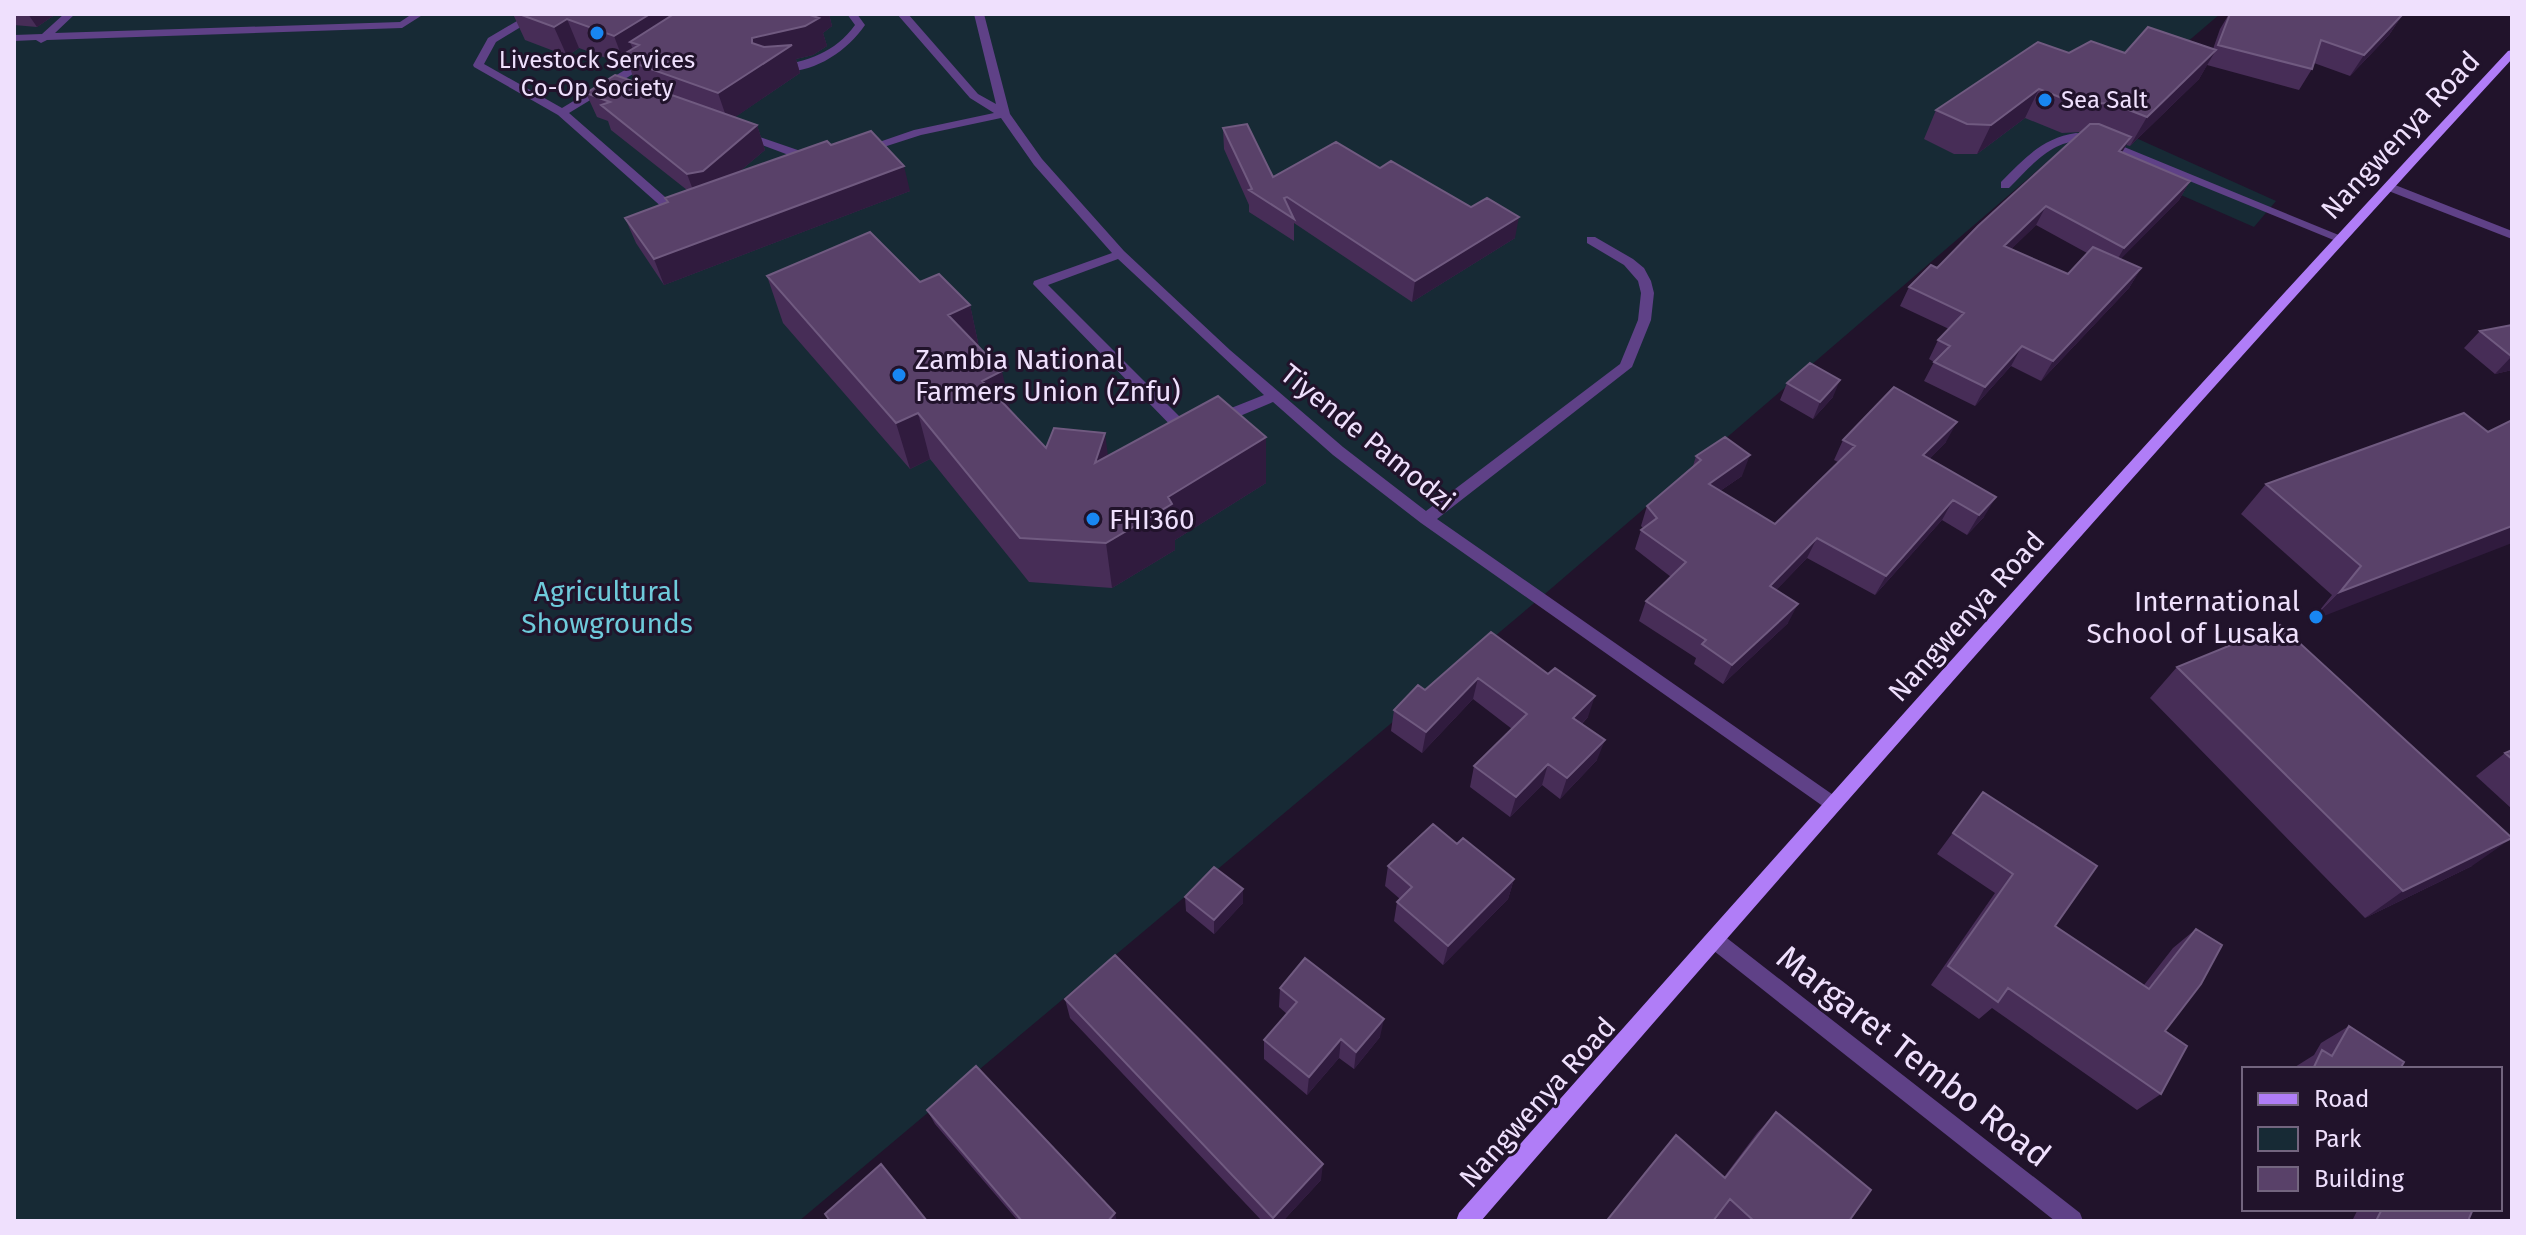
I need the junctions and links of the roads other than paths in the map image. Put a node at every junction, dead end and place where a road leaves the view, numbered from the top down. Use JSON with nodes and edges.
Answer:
{"nodes":[{"id":1,"x":70,"y":14,"type":"edge"},
{"id":2,"x":419,"y":14,"type":"edge"},
{"id":3,"x":537,"y":14,"type":"edge"},
{"id":4,"x":852,"y":14,"type":"edge"},
{"id":5,"x":902,"y":14,"type":"edge"},
{"id":6,"x":979,"y":14,"type":"edge"},
{"id":7,"x":14,"y":38,"type":"edge"},
{"id":8,"x":41,"y":40,"type":"junction"},
{"id":9,"x":2512,"y":53,"type":"edge"},
{"id":10,"x":657,"y":54,"type":"edge"},
{"id":11,"x":768,"y":69,"type":"edge"},
{"id":12,"x":609,"y":86,"type":"junction"},
{"id":13,"x":623,"y":91,"type":"edge"},
{"id":14,"x":562,"y":113,"type":"junction"},
{"id":15,"x":1004,"y":114,"type":"junction"},
{"id":16,"x":722,"y":127,"type":"edge"},
{"id":17,"x":851,"y":154,"type":"edge"},
{"id":18,"x":807,"y":168,"type":"edge"},
{"id":19,"x":2005,"y":185,"type":"dead end"},
{"id":20,"x":2390,"y":187,"type":"junction"},
{"id":21,"x":700,"y":205,"type":"edge"},
{"id":22,"x":2512,"y":235,"type":"edge"},
{"id":23,"x":2340,"y":238,"type":"junction"},
{"id":24,"x":1591,"y":240,"type":"dead end"},
{"id":25,"x":1120,"y":254,"type":"junction"},
{"id":26,"x":1274,"y":396,"type":"junction"},
{"id":27,"x":1426,"y":519,"type":"junction"},
{"id":28,"x":1833,"y":804,"type":"junction"},
{"id":29,"x":1716,"y":941,"type":"junction"},
{"id":30,"x":1467,"y":1221,"type":"edge"},
{"id":31,"x":2072,"y":1221,"type":"edge"}],
"edges":[{"from":1,"to":8,"type":"street"},
{"from":2,"to":8,"type":"street"},
{"from":3,"to":14,"type":"street"},
{"from":4,"to":11,"type":"street"},
{"from":5,"to":15,"type":"street"},
{"from":6,"to":15,"type":"street","name":"Tiyende Pamodzi"},
{"from":7,"to":8,"type":"street"},
{"from":9,"to":20,"type":"main road","name":"Nangwenya Road"},
{"from":10,"to":12,"type":"street"},
{"from":12,"to":13,"type":"street"},
{"from":12,"to":14,"type":"street"},
{"from":14,"to":21,"type":"street"},
{"from":15,"to":17,"type":"street"},
{"from":15,"to":25,"type":"street","name":"Tiyende Pamodzi"},
{"from":16,"to":18,"type":"street"},
{"from":19,"to":23,"type":"street"},
{"from":20,"to":22,"type":"street"},
{"from":20,"to":23,"type":"main road","name":"Nangwenya Road"},
{"from":23,"to":28,"type":"main road","name":"Nangwenya Road"},
{"from":24,"to":27,"type":"street"},
{"from":25,"to":26,"type":"street","name":"Tiyende Pamodzi"},
{"from":25,"to":26,"type":"street"},
{"from":26,"to":27,"type":"street","name":"Tiyende Pamodzi"},
{"from":27,"to":28,"type":"street","name":"Tiyende Pamodzi"},
{"from":28,"to":29,"type":"main road","name":"Nangwenya Road"},
{"from":29,"to":30,"type":"main road","name":"Nangwenya Road"},
{"from":29,"to":31,"type":"street","name":"Margaret Tembo Road"}]}
